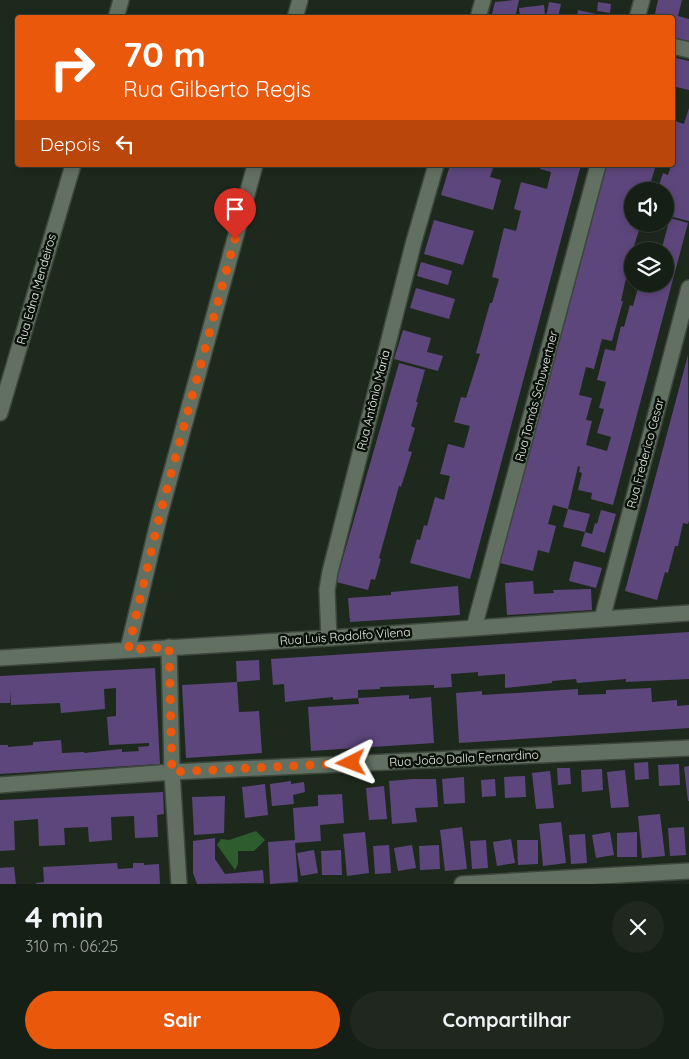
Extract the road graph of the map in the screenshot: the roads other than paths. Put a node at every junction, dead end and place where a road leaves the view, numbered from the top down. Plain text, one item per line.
1 (121, 0) edge
2 (300, 0) edge
3 (483, 0) edge
4 (642, 0) edge
5 (117, 15) edge
6 (296, 15) edge
7 (479, 15) edge
8 (639, 15) edge
9 (675, 47) edge
10 (689, 50) edge
11 (72, 167) edge
12 (254, 167) edge
13 (435, 167) edge
14 (597, 167) edge
15 (689, 288) edge
16 (0, 413) edge
17 (689, 613) edge
18 (602, 618) junction
19 (474, 628) junction
20 (329, 638) junction
21 (169, 647) junction
22 (128, 650) junction
23 (0, 658) edge
24 (689, 748) edge
25 (172, 772) junction
26 (0, 785) edge
27 (689, 871) edge
28 (179, 884) edge
29 (462, 884) edge

1 - 5 street
2 - 6 street
3 - 7 street
4 - 8 street
9 - 10 street
11 - 16 street, Rua Edna Mendeiros
12 - 22 street
13 - 20 street, Rua Antônio Maria
14 - 19 street, Rua Tomás Schuwertner
15 - 18 street, Rua Frederico Cesar
17 - 18 street, Rua Luis Rodolfo Vilena
18 - 19 street, Rua Luis Rodolfo Vilena
19 - 20 street, Rua Luis Rodolfo Vilena
20 - 21 street, Rua Luis Rodolfo Vilena
21 - 22 street, Rua Luis Rodolfo Vilena
21 - 25 street
22 - 23 street, Rua Luis Rodolfo Vilena
24 - 25 street, Rua João Dalla Fernardino
25 - 26 street, Rua João Dalla Fernardino
25 - 28 street
27 - 29 street

